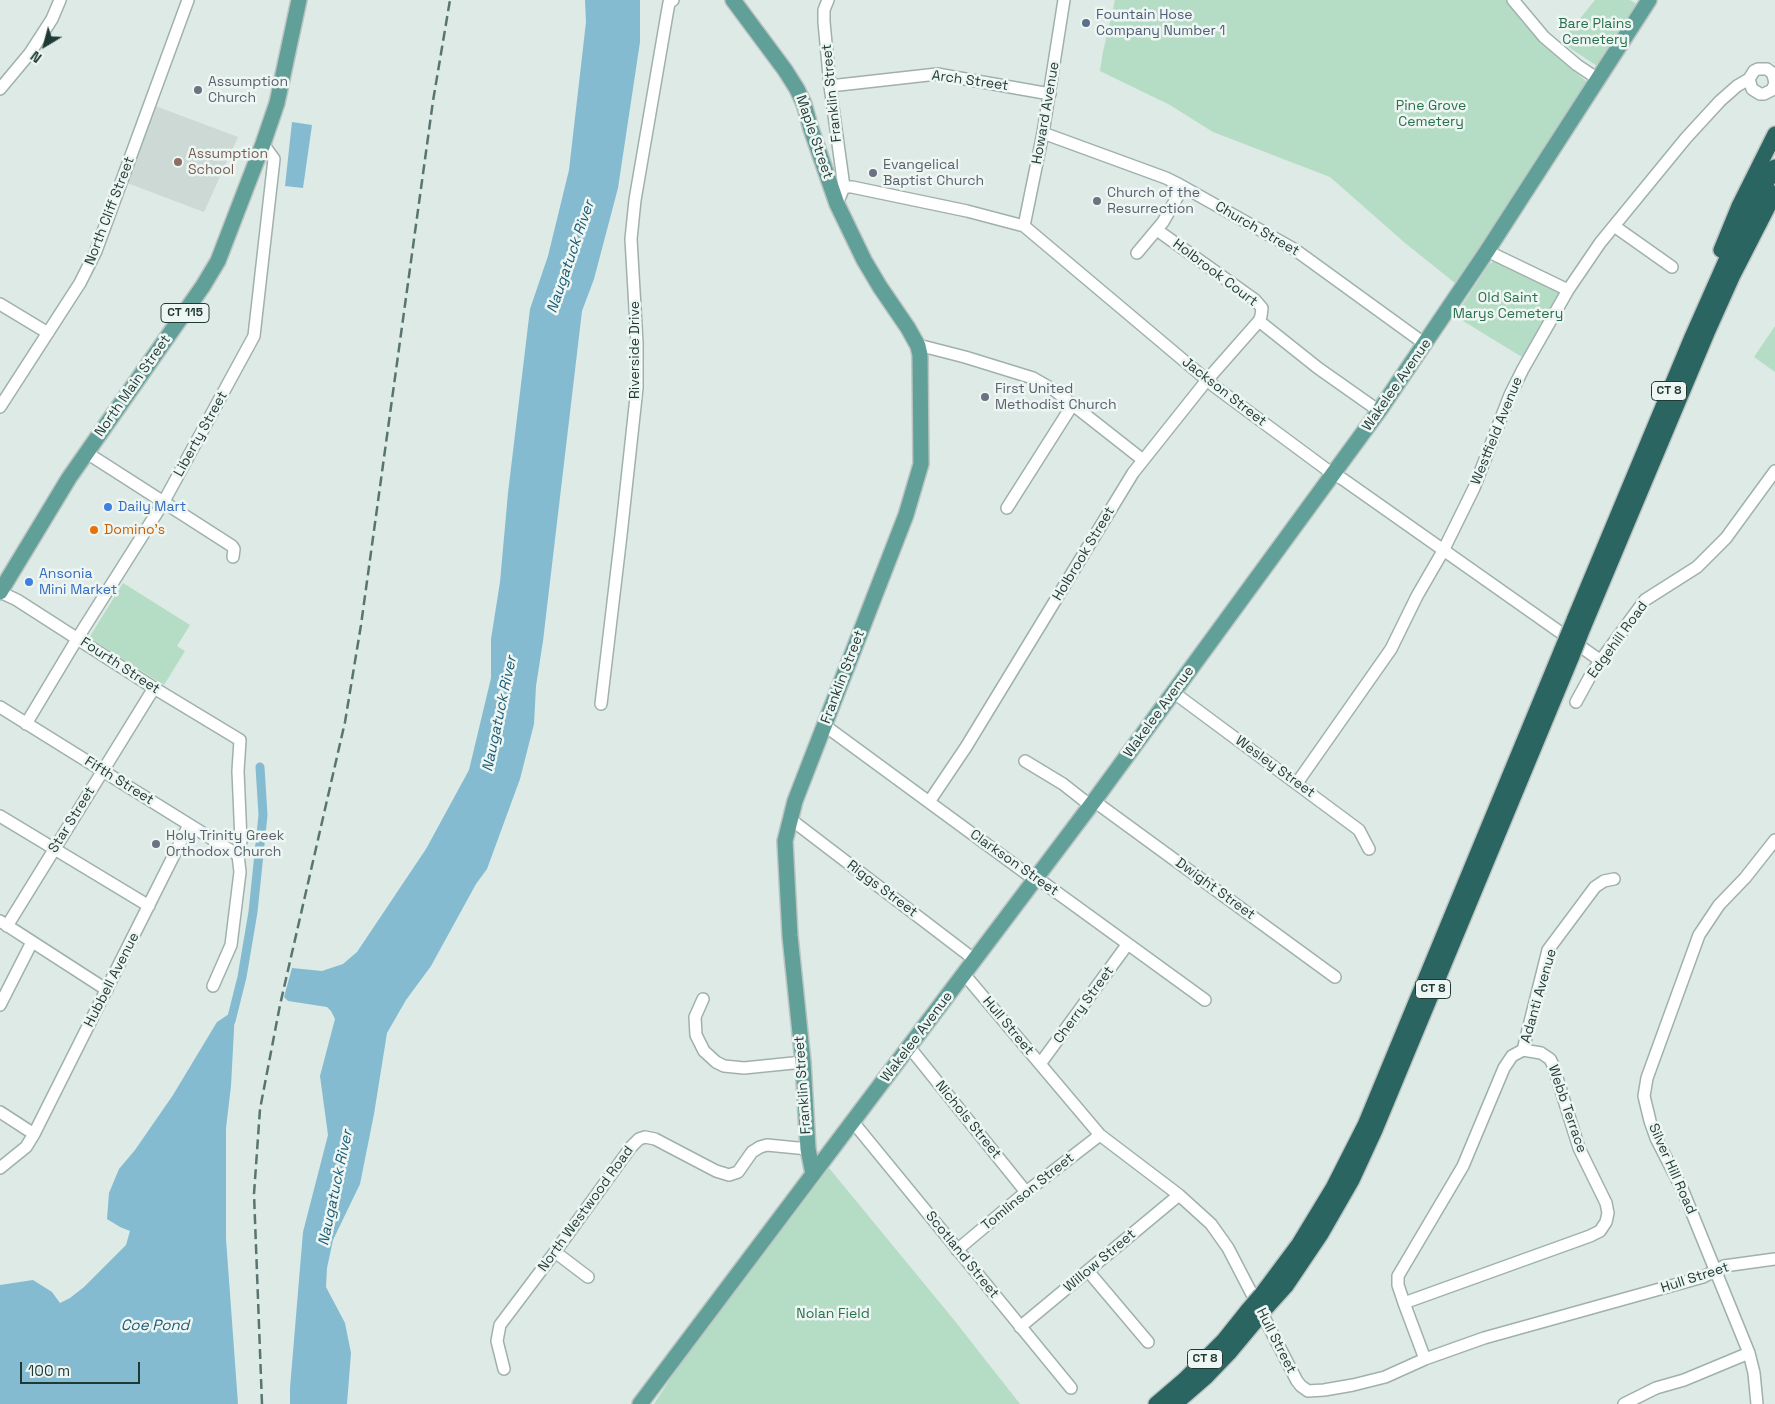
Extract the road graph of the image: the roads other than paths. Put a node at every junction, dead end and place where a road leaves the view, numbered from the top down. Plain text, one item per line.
1 (60, 0) edge
2 (188, 0) edge
3 (299, 0) edge
4 (674, 0) edge
5 (733, 0) edge
6 (828, 0) edge
7 (1064, 0) edge
8 (1513, 0) edge
9 (1649, 0) edge
10 (1598, 79) junction
11 (1748, 79) dead end
12 (830, 86) junction
13 (0, 89) edge
14 (1050, 94) junction
15 (1043, 133) junction
16 (1775, 134) edge
17 (263, 144) junction
18 (1775, 166) edge
19 (844, 187) junction
20 (1183, 187) junction
21 (1775, 193) edge
22 (837, 204) junction
23 (1024, 226) junction
24 (1614, 226) junction
25 (1157, 230) junction
26 (1486, 251) junction
27 (1136, 253) dead end
28 (1672, 267) dead end
29 (1568, 290) junction
30 (0, 304) edge
31 (1259, 320) junction
32 (48, 333) junction
33 (1692, 337) junction
34 (1425, 344) junction
35 (918, 346) junction
36 (1207, 380) junction
37 (1073, 404) junction
38 (0, 407) edge
39 (1379, 411) junction
40 (86, 453) junction
41 (1143, 460) junction
42 (1775, 472) edge
43 (1334, 474) junction
44 (163, 502) junction
45 (1007, 508) dead end
46 (1443, 551) junction
47 (234, 557) dead end
48 (0, 592) edge
49 (1579, 624) junction
50 (77, 639) junction
51 (1601, 661) junction
52 (154, 688) junction
53 (1173, 692) junction
54 (1576, 702) dead end
55 (601, 704) dead end
56 (0, 707) edge
57 (26, 724) junction
58 (824, 725) junction
59 (1025, 761) dead end
60 (103, 770) junction
61 (1298, 783) junction
62 (929, 802) junction
63 (1092, 803) junction
64 (0, 816) edge
65 (789, 818) junction
66 (189, 825) junction
67 (1775, 840) edge
68 (54, 848) junction
69 (1368, 849) dead end
70 (238, 855) junction
71 (1037, 878) junction
72 (1614, 879) dead end
73 (149, 906) junction
74 (3, 923) edge
75 (32, 942) junction
76 (1127, 945) junction
77 (975, 960) junction
78 (964, 974) junction
79 (1335, 977) dead end
80 (213, 986) dead end
81 (107, 990) junction
82 (703, 1000) dead end
83 (1205, 1000) dead end
84 (0, 1005) edge
85 (910, 1048) junction
86 (1523, 1050) junction
87 (803, 1062) junction
88 (1040, 1064) junction
89 (0, 1112) edge
90 (853, 1122) junction
91 (34, 1134) junction
92 (1100, 1135) junction
93 (808, 1149) junction
94 (0, 1168) edge
95 (813, 1174) junction
96 (1026, 1192) junction
97 (1179, 1195) junction
98 (957, 1250) junction
99 (556, 1252) junction
100 (1775, 1259) edge
101 (1715, 1270) junction
102 (1088, 1272) junction
103 (588, 1277) dead end
104 (1404, 1303) junction
105 (1252, 1316) junction
106 (1020, 1327) junction
107 (1148, 1342) dead end
108 (1748, 1354) junction
109 (1425, 1358) junction
110 (504, 1369) dead end
111 (1071, 1388) dead end
112 (640, 1404) edge
113 (1156, 1404) edge
114 (1175, 1404) edge
115 (1624, 1404) edge
116 (1757, 1404) edge

1 - 13 street
2 - 32 street, North Cliff Street
3 - 17 main road, North Main Street / CT 115
4 - 55 street, Riverside Drive
5 - 22 main road, Maple Street
6 - 12 street, Franklin Street
7 - 14 street, Howard Avenue
8 - 10 street
9 - 10 main road, Wakelee Avenue
10 - 26 main road, Wakelee Avenue
11 - 24 street, Westfield Avenue
12 - 14 street, Arch Street
12 - 19 street, Franklin Street
14 - 15 street, Howard Avenue
15 - 20 street, Church Street
15 - 23 street, Howard Avenue
16 - 33 highway
17 - 40 main road, North Main Street / CT 115
17 - 44 street, Liberty Street
18 - 33 highway, CT 8
19 - 22 street
19 - 23 street, Jackson Street
20 - 25 street
20 - 34 street, Church Street
21 - 49 highway, CT 8
22 - 35 main road, Franklin Street
23 - 36 street, Jackson Street
24 - 28 street
24 - 29 street, Westfield Avenue
25 - 27 street
25 - 31 street, Holbrook Court
26 - 29 street
26 - 34 main road, Wakelee Avenue
29 - 46 street, Westfield Avenue
30 - 32 street
31 - 36 street, Holbrook Street
31 - 39 street
32 - 38 street, North Cliff Street
33 - 49 highway, CT 8
34 - 39 main road, Wakelee Avenue
35 - 37 street
35 - 58 main road, Franklin Street
36 - 41 street, Holbrook Street
36 - 43 street, Jackson Street
37 - 41 street
37 - 45 street
39 - 43 main road, Wakelee Avenue
40 - 44 street
40 - 48 main road, North Main Street / CT 115
41 - 62 street, Holbrook Street
42 - 51 street, Edgehill Road
43 - 46 street, Jackson Street
43 - 53 main road, Wakelee Avenue
44 - 47 street
44 - 50 street, Liberty Street
46 - 51 street, Jackson Street
46 - 61 street, Westfield Avenue
48 - 50 street, Fourth Street
49 - 105 highway, CT 8, bridge
50 - 52 street, Fourth Street
50 - 57 street, Liberty Street
51 - 54 street, Edgehill Road
52 - 60 street, Star Street
52 - 70 street, Fourth Street
53 - 61 street, Wesley Street
53 - 63 main road, Wakelee Avenue
56 - 57 street, Fifth Street
57 - 60 street, Fifth Street
58 - 62 street, Clarkson Street
58 - 65 main road, Franklin Street
59 - 63 street, Dwight Street
60 - 66 street, Fifth Street
60 - 68 street, Star Street
61 - 69 street, Wesley Street
62 - 71 street, Clarkson Street
63 - 71 main road, Wakelee Avenue
63 - 79 street, Dwight Street
64 - 68 street
65 - 77 street, Riggs Street
65 - 87 main road, Franklin Street
66 - 70 street, Fifth Street
66 - 73 street, Hubbell Avenue
67 - 101 street, Silver Hill Road
68 - 73 street
68 - 74 street, Star Street
70 - 80 street
71 - 76 street, Clarkson Street
71 - 77 main road, Wakelee Avenue
72 - 86 street, Adanti Avenue
73 - 81 street, Hubbell Avenue
74 - 75 street
75 - 81 street
75 - 84 street
76 - 83 street, Clarkson Street
76 - 88 street, Cherry Street
77 - 78 main road, Wakelee Avenue
78 - 85 main road, Wakelee Avenue
78 - 88 street, Hull Street
81 - 91 street, Hubbell Avenue
82 - 87 street
85 - 90 main road, Wakelee Avenue
85 - 96 street, Nichols Street
86 - 104 street
86 - 104 street, Webb Terrace
87 - 93 main road, Franklin Street
88 - 92 street, Hull Street
89 - 91 street
90 - 95 main road, Wakelee Avenue
90 - 98 street, Scotland Street
91 - 94 street, Hubbell Avenue
92 - 96 street, Tomlinson Street
92 - 97 street, Hull Street
93 - 95 main road, Franklin Street
93 - 99 street, North Westwood Road
95 - 112 main road, Wakelee Avenue
96 - 98 street, Tomlinson Street
97 - 102 street, Willow Street
97 - 109 street, Hull Street
98 - 106 street, Scotland Street
99 - 103 street
99 - 110 street, North Westwood Road
100 - 101 street, Hull Street
101 - 108 street, Silver Hill Road
101 - 109 street, Hull Street
102 - 106 street, Willow Street
102 - 107 street
104 - 109 street
105 - 113 highway, CT 8
105 - 114 highway, CT 8
106 - 111 street, Scotland Street
108 - 115 street
108 - 116 street, Silver Hill Road

